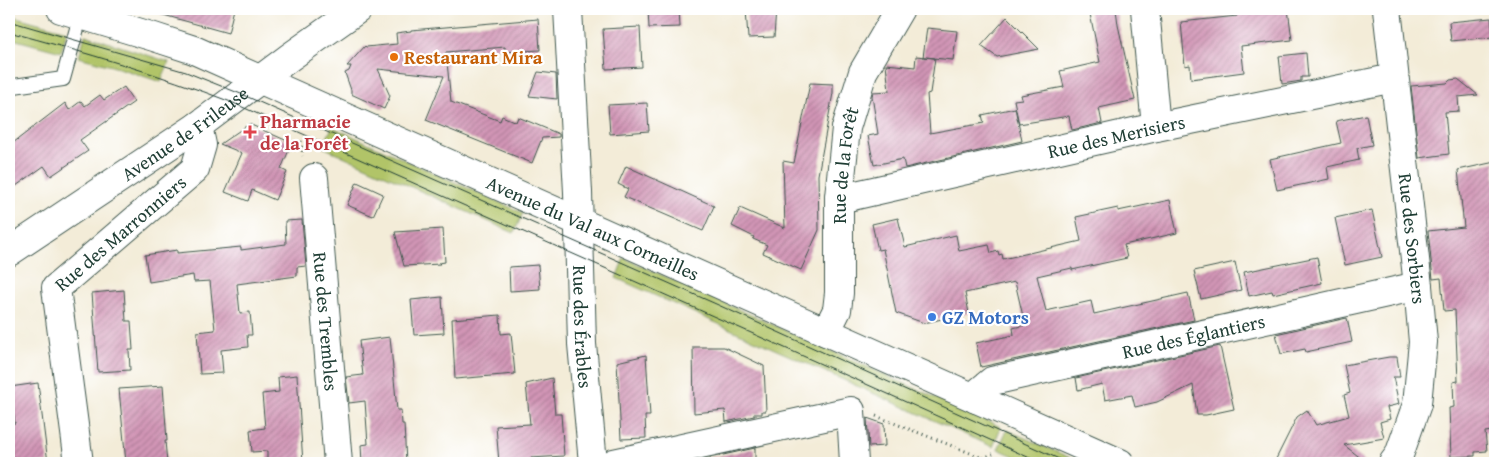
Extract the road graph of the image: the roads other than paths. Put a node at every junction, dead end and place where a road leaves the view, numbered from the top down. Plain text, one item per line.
1 (358, 9) edge
2 (568, 9) edge
3 (900, 9) edge
4 (1144, 9) edge
5 (1387, 9) edge
6 (71, 12) edge
7 (1394, 78) junction
8 (260, 80) junction
9 (14, 86) dead end
10 (198, 126) junction
11 (1156, 127) junction
12 (314, 178) dead end
13 (839, 197) junction
14 (578, 222) junction
15 (9, 252) edge
16 (1418, 286) junction
17 (826, 332) junction
18 (976, 399) junction
19 (79, 463) edge
20 (338, 463) edge
21 (593, 463) edge
22 (614, 463) edge
23 (854, 463) edge
24 (1120, 463) edge
25 (1393, 463) edge

1 - 8 street, Avenue de Frileuse
2 - 14 street, Rue des Érables
3 - 13 street, Rue de la Forêt
4 - 11 street
5 - 7 street, Rue des Sorbiers
6 - 8 street, Avenue du Val aux Corneilles
6 - 9 lane
7 - 11 street, Rue des Merisiers
7 - 16 street, Rue des Sorbiers
8 - 10 street, Avenue de Frileuse
8 - 14 street, Avenue du Val aux Corneilles
10 - 15 street, Avenue de Frileuse
10 - 19 street, Rue des Marronniers
11 - 13 street, Rue des Merisiers
12 - 20 street, Rue des Trembles
13 - 17 street, Rue de la Forêt
14 - 17 street, Avenue du Val aux Corneilles
14 - 21 street, Rue des Érables
16 - 18 street, Rue des Églantiers
16 - 25 street, Rue des Sorbiers
17 - 18 street, Avenue du Val aux Corneilles
18 - 24 street, Avenue du Val aux Corneilles
22 - 23 street

